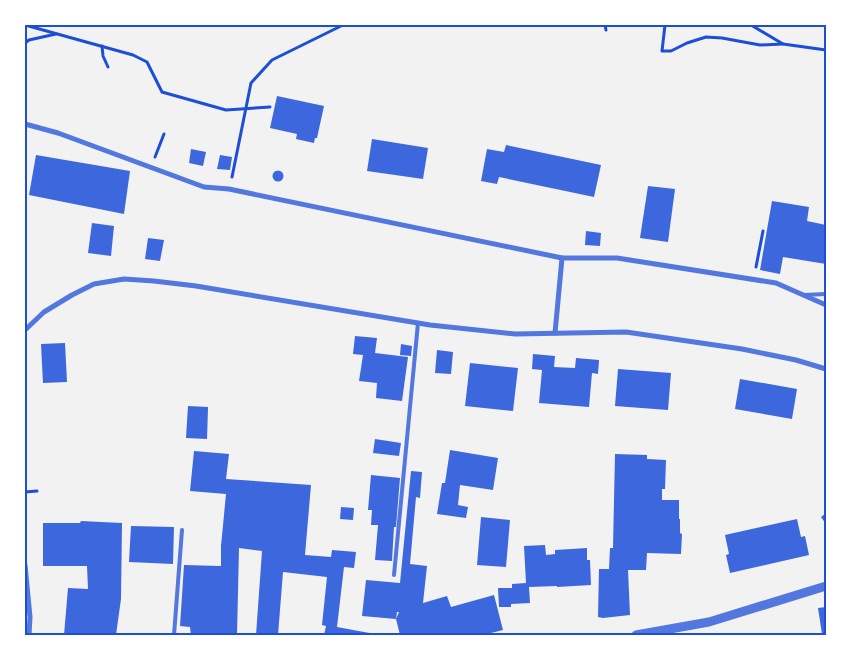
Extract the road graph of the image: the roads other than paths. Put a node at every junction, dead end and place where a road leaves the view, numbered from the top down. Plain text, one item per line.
1 (25, 124) edge
2 (562, 258) junction
3 (826, 294) edge
4 (802, 295) junction
5 (826, 305) edge
6 (418, 324) junction
7 (25, 330) edge
8 (555, 333) junction
9 (826, 369) edge
10 (182, 530) dead end
11 (25, 565) edge
12 (394, 575) dead end
13 (826, 586) edge
14 (672, 632) edge
15 (30, 635) edge
16 (174, 635) edge
17 (636, 635) edge

1 - 2 street
2 - 4 street
2 - 8 street
3 - 4 lane
4 - 5 street
6 - 7 street
6 - 8 street
6 - 12 lane
8 - 9 street
10 - 16 lane
11 - 15 street
13 - 14 street
14 - 17 street

